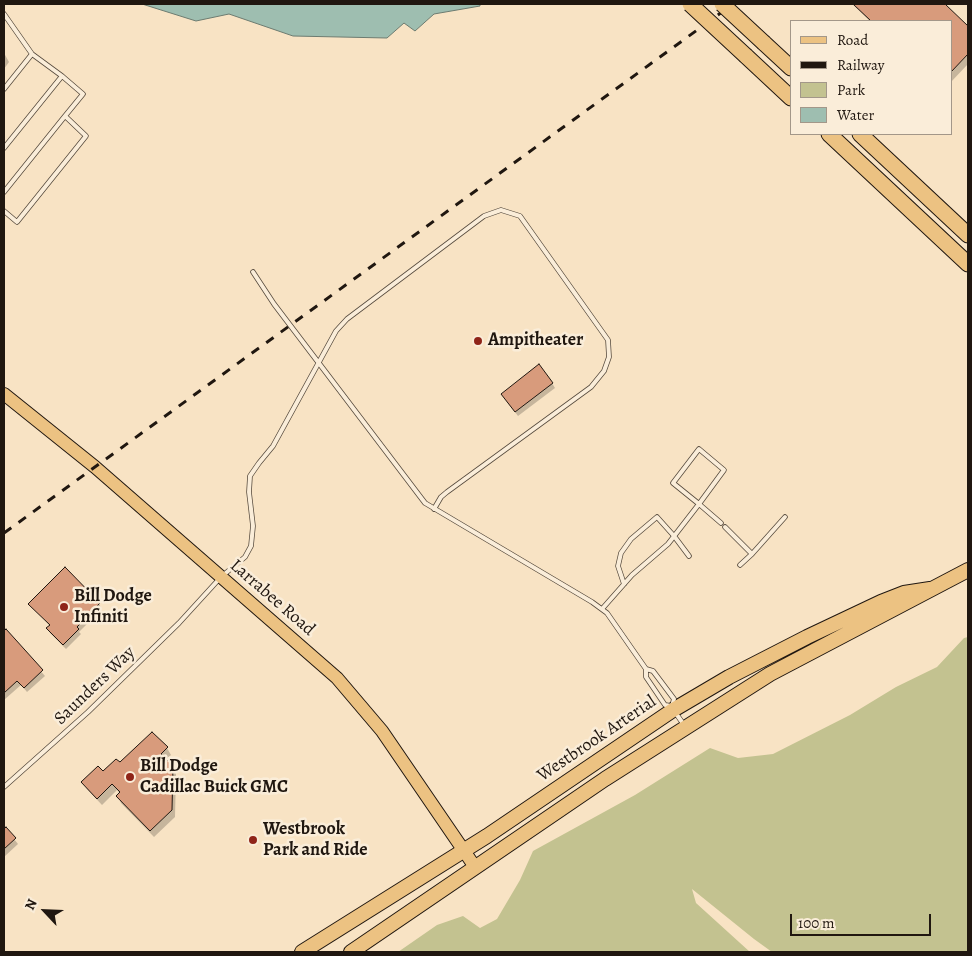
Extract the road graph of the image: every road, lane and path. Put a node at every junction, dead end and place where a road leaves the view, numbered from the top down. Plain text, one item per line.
1 (690, 4) edge
2 (722, 4) edge
3 (4, 14) edge
4 (32, 54) junction
5 (790, 67) edge
6 (62, 76) junction
7 (4, 89) edge
8 (790, 97) edge
9 (65, 116) junction
10 (830, 135) edge
11 (861, 135) edge
12 (4, 148) edge
13 (4, 192) edge
14 (4, 211) edge
15 (968, 236) edge
16 (968, 264) edge
17 (253, 272) dead end
18 (318, 363) junction
19 (4, 394) edge
20 (699, 504) junction
21 (434, 509) junction
22 (785, 517) dead end
23 (721, 523) dead end
24 (725, 527) dead end
25 (674, 536) junction
26 (752, 554) junction
27 (689, 556) dead end
28 (740, 565) dead end
29 (968, 570) edge
30 (221, 577) junction
31 (624, 584) junction
32 (930, 589) junction
33 (602, 609) junction
34 (646, 669) junction
35 (672, 708) junction
36 (686, 728) junction
37 (4, 787) edge
38 (464, 851) junction
39 (475, 867) junction
40 (302, 952) edge
41 (351, 952) edge

1 - 8 highway, bridge
2 - 5 highway, bridge
3 - 4 lane
4 - 6 lane
4 - 7 lane
6 - 9 lane
6 - 12 lane
9 - 13 lane
9 - 14 lane
10 - 16 highway
11 - 15 highway
17 - 18 lane
18 - 21 lane
18 - 21 lane, Saunders Way
18 - 30 lane, Saunders Way
19 - 30 main road, Larrabee Road
20 - 20 lane
20 - 23 lane
20 - 25 lane
21 - 33 lane
22 - 26 lane
24 - 26 lane
25 - 27 lane
25 - 31 lane
25 - 31 lane
26 - 28 lane
29 - 32 highway, Westbrook Arterial
30 - 37 lane, Saunders Way
30 - 38 main road, Larrabee Road
31 - 33 lane
32 - 35 highway, Westbrook Arterial
32 - 36 highway, Westbrook Arterial
33 - 34 lane
34 - 35 lane
34 - 35 lane
35 - 36 lane
35 - 38 highway, Westbrook Arterial
36 - 39 highway, Westbrook Arterial
38 - 39 main road, Larrabee Road
38 - 40 highway, Westbrook Arterial
39 - 41 highway, Westbrook Arterial

